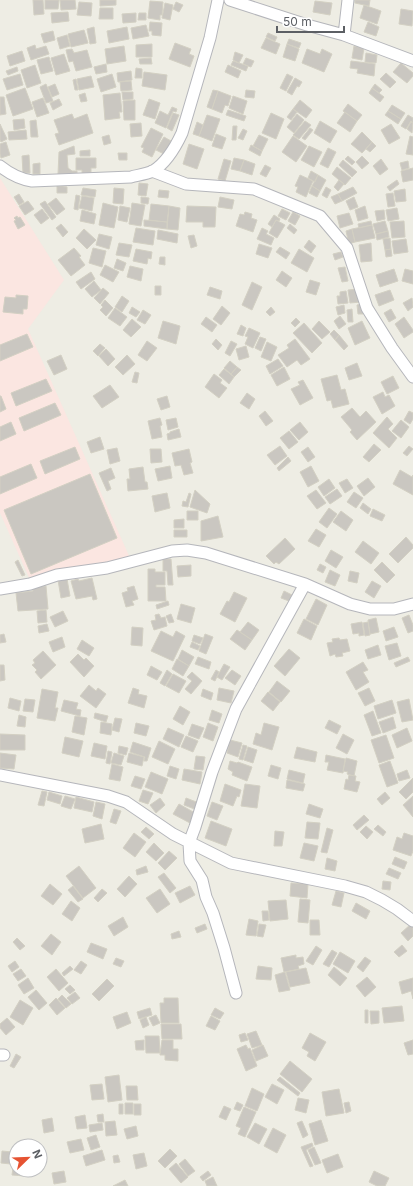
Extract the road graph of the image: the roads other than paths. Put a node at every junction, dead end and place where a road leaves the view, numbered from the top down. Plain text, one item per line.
1 (218, 0) edge
2 (230, 0) edge
3 (348, 0) edge
4 (344, 35) junction
5 (413, 61) edge
6 (0, 166) edge
7 (152, 171) junction
8 (413, 377) edge
9 (305, 584) junction
10 (0, 589) edge
11 (413, 604) edge
12 (0, 775) edge
13 (189, 843) junction
14 (413, 921) edge
15 (236, 992) dead end

1 - 7 street
2 - 4 street
3 - 4 street
4 - 5 street
6 - 7 street
7 - 8 street
9 - 10 street
9 - 11 street
9 - 13 street
12 - 13 street
13 - 14 street
13 - 15 street

